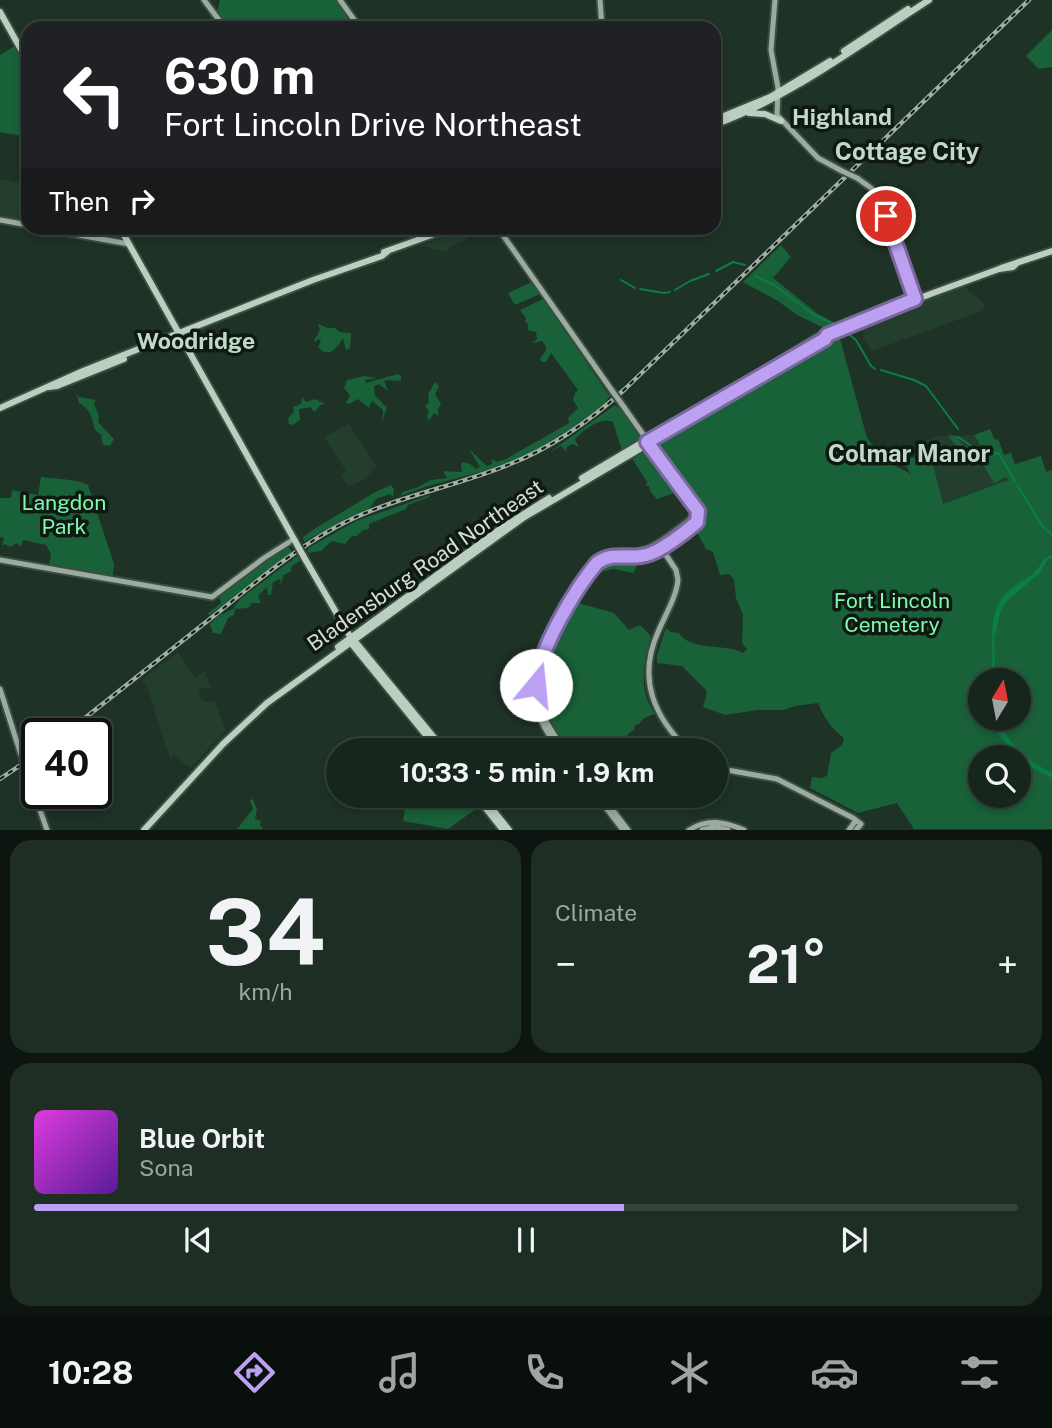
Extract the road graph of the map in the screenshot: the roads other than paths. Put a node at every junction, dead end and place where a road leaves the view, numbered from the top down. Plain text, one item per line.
1 (204, 0) edge
2 (340, 0) edge
3 (600, 0) edge
4 (775, 0) edge
5 (922, 0) edge
6 (929, 0) edge
7 (0, 12) edge
8 (220, 21) edge
9 (354, 21) edge
10 (602, 21) edge
11 (21, 50) edge
12 (778, 95) junction
13 (747, 113) junction
14 (721, 117) edge
15 (780, 119) junction
16 (721, 122) edge
17 (0, 220) edge
18 (21, 224) edge
19 (79, 235) edge
20 (124, 235) edge
21 (432, 235) edge
22 (503, 235) edge
23 (129, 244) junction
24 (1052, 251) edge
25 (915, 299) junction
26 (180, 335) junction
27 (12, 401) junction
28 (0, 403) edge
29 (0, 408) edge
30 (647, 442) junction
31 (294, 540) junction
32 (659, 545) junction
33 (0, 560) edge
34 (352, 640) junction
35 (366, 657) junction
36 (0, 689) edge
37 (534, 690) junction
38 (234, 733) junction
39 (429, 738) edge
40 (434, 738) edge
41 (552, 738) edge
42 (557, 738) edge
43 (675, 738) edge
44 (232, 746) dead end
45 (728, 770) edge
46 (167, 801) junction
47 (486, 808) edge
48 (492, 808) edge
49 (608, 808) edge
50 (611, 808) edge
51 (858, 825) edge
52 (626, 829) edge
53 (47, 830) edge
54 (142, 830) edge
55 (503, 830) edge
56 (509, 830) edge
57 (689, 830) edge
58 (702, 830) edge
59 (728, 830) edge
60 (744, 830) edge
61 (849, 830) edge

1 - 8 street
2 - 9 street
3 - 10 street
4 - 12 street
5 - 12 main road
6 - 12 main road
7 - 11 main road
12 - 13 main road
12 - 14 main road
12 - 15 street
13 - 15 main road
13 - 16 main road
15 - 25 street, bridge
17 - 18 street
19 - 23 street
20 - 23 main road
21 - 26 main road
22 - 30 street, bridge
23 - 26 main road
24 - 25 main road, Bladensburg Road Northeast
25 - 30 main road, Bladensburg Road Northeast
26 - 27 main road
26 - 31 main road
27 - 28 main road
27 - 29 main road
30 - 32 street
30 - 34 main road, Bladensburg Road Northeast
31 - 33 street
31 - 34 main road, bridge
32 - 37 street
32 - 43 street
34 - 35 main road
34 - 38 main road, Bladensburg Road Northeast
34 - 46 main road, Bladensburg Road Northeast
35 - 39 main road
35 - 40 main road
36 - 53 street, bridge
37 - 41 street
37 - 42 street
38 - 44 main road
38 - 46 main road, Bladensburg Road Northeast
45 - 51 street
46 - 54 main road, Bladensburg Road Northeast
47 - 55 main road
48 - 56 main road
49 - 52 street
50 - 52 street
51 - 61 street
57 - 60 street
58 - 59 street

